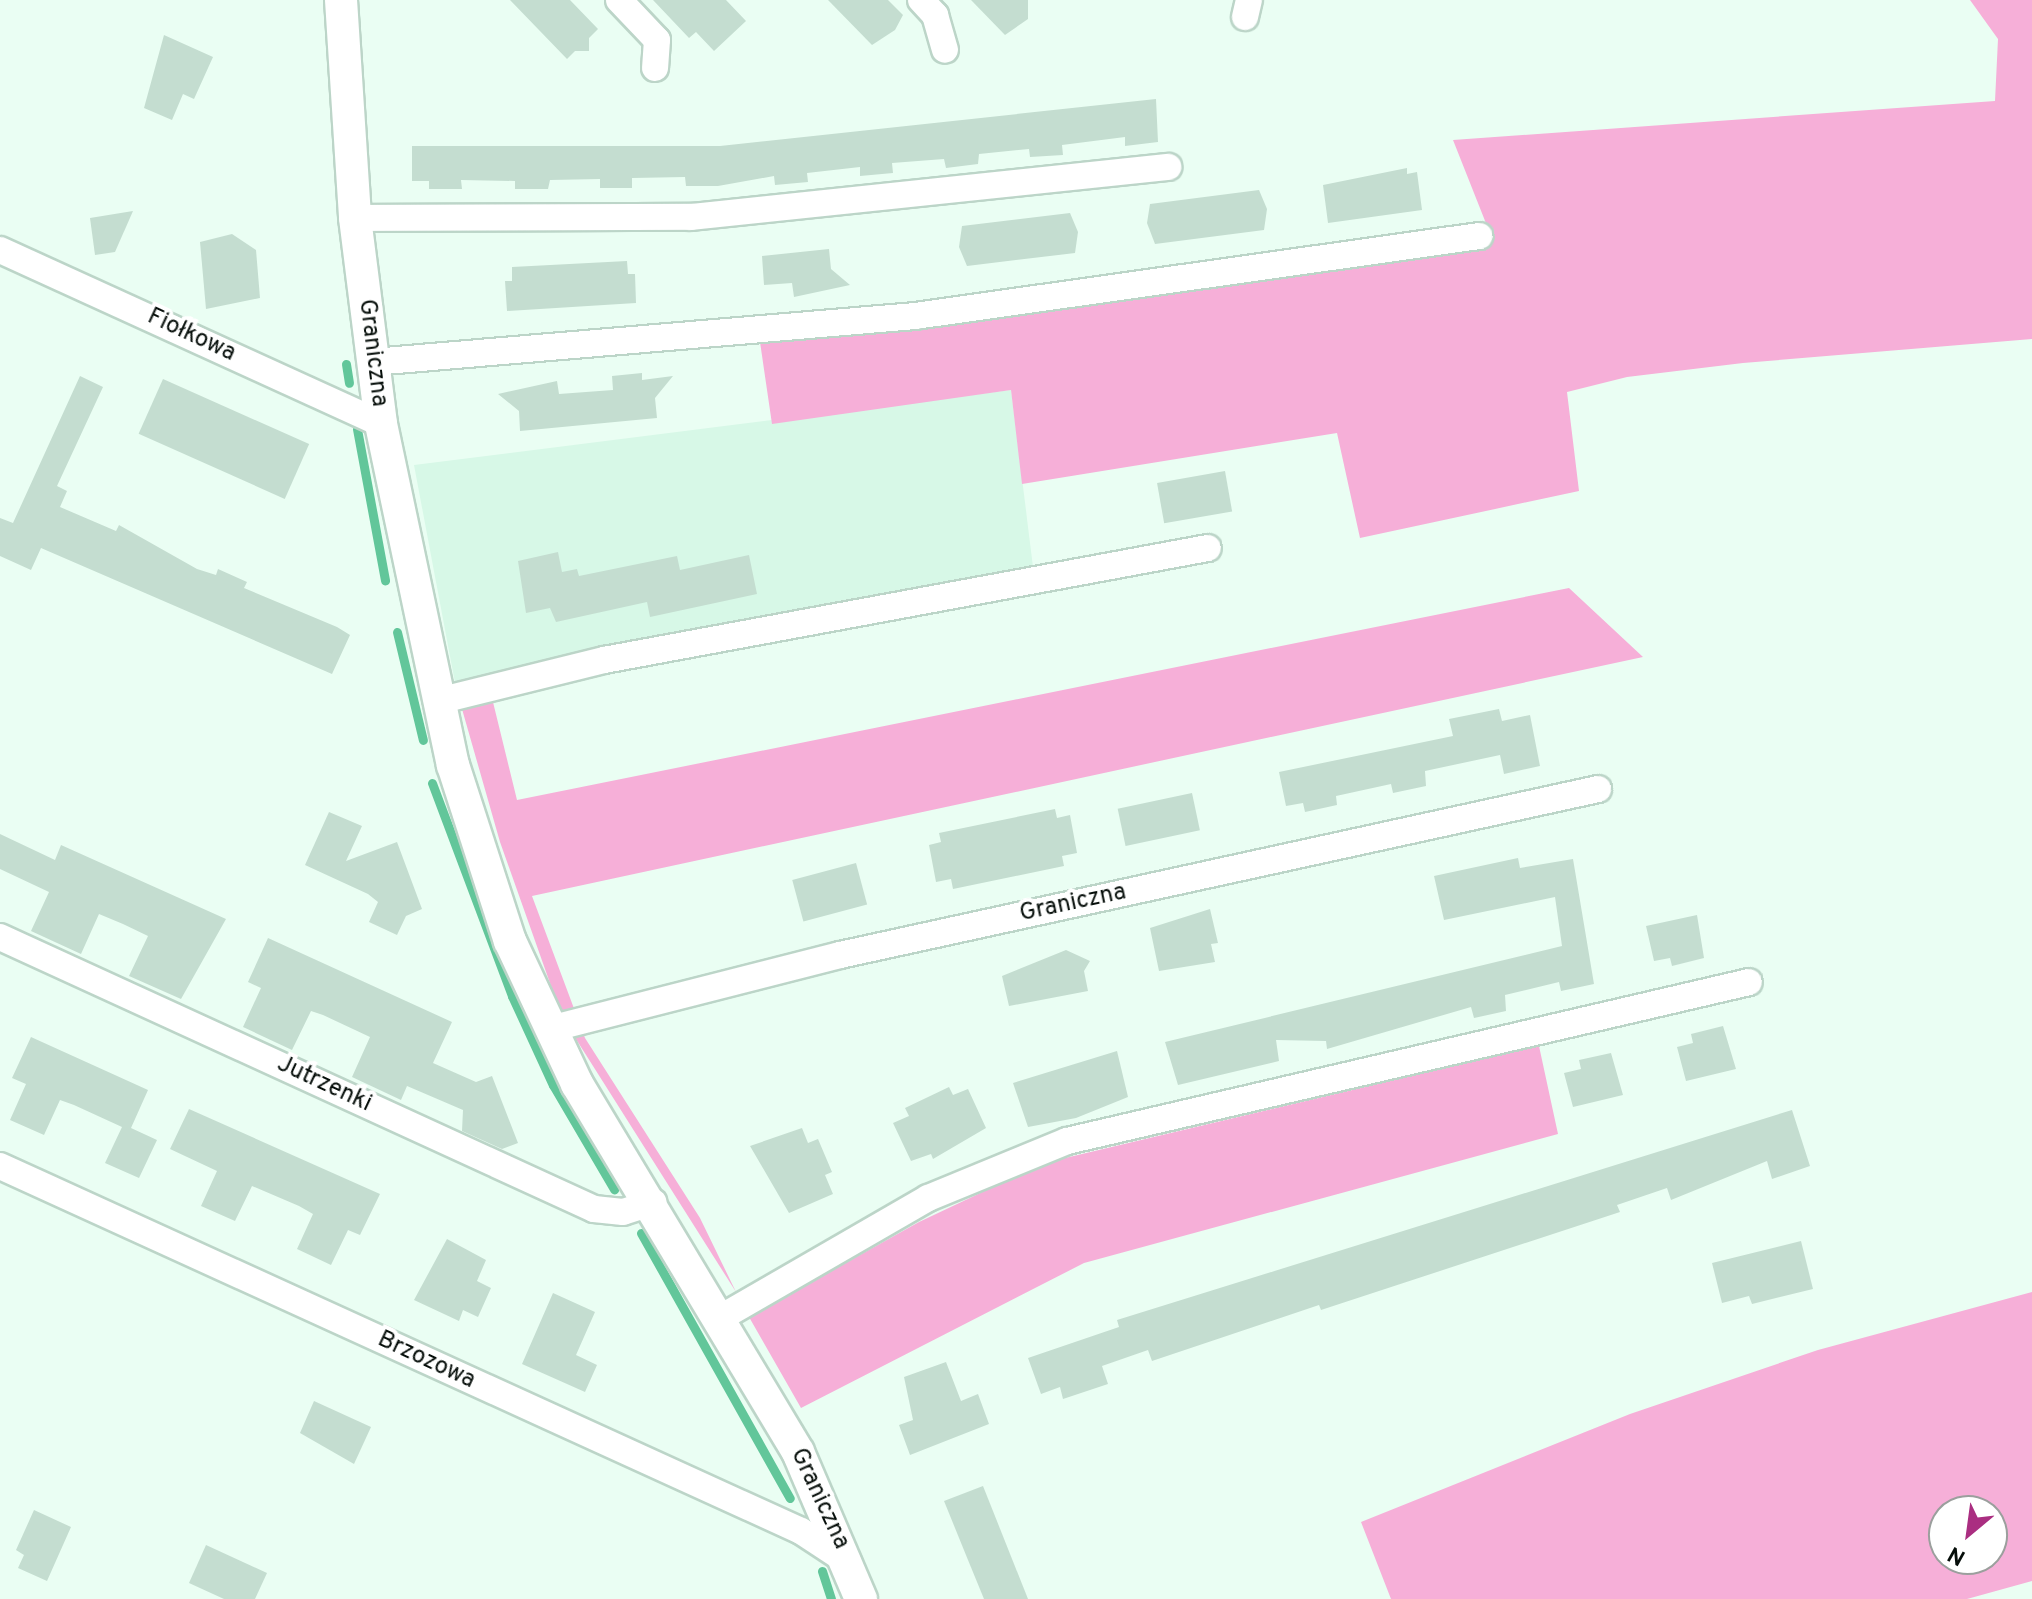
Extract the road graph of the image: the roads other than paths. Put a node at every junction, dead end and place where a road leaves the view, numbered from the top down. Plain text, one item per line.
1 (341, 0) edge
2 (619, 0) edge
3 (921, 0) edge
4 (945, 50) dead end
5 (655, 68) dead end
6 (1168, 167) dead end
7 (355, 218) junction
8 (1479, 236) dead end
9 (0, 250) edge
10 (373, 362) junction
11 (381, 424) junction
12 (1208, 548) dead end
13 (438, 701) junction
14 (1598, 789) dead end
15 (0, 937) edge
16 (1749, 982) dead end
17 (550, 1029) junction
18 (0, 1166) edge
19 (653, 1202) junction
20 (722, 1317) junction
21 (848, 1562) junction
22 (861, 1599) edge

1 - 7 street, Graniczna
2 - 5 street
3 - 4 street
6 - 7 street
7 - 10 street, Graniczna
8 - 10 street
9 - 11 street, Fiołkowa
10 - 11 street, Graniczna
11 - 13 street, Graniczna
12 - 13 street
13 - 17 street, Graniczna
14 - 17 street, Graniczna
15 - 19 street, Jutrzenki
16 - 20 street
17 - 19 street, Graniczna
18 - 21 street, Brzozowa
19 - 20 street, Graniczna
20 - 21 street, Graniczna
21 - 22 street, Graniczna

